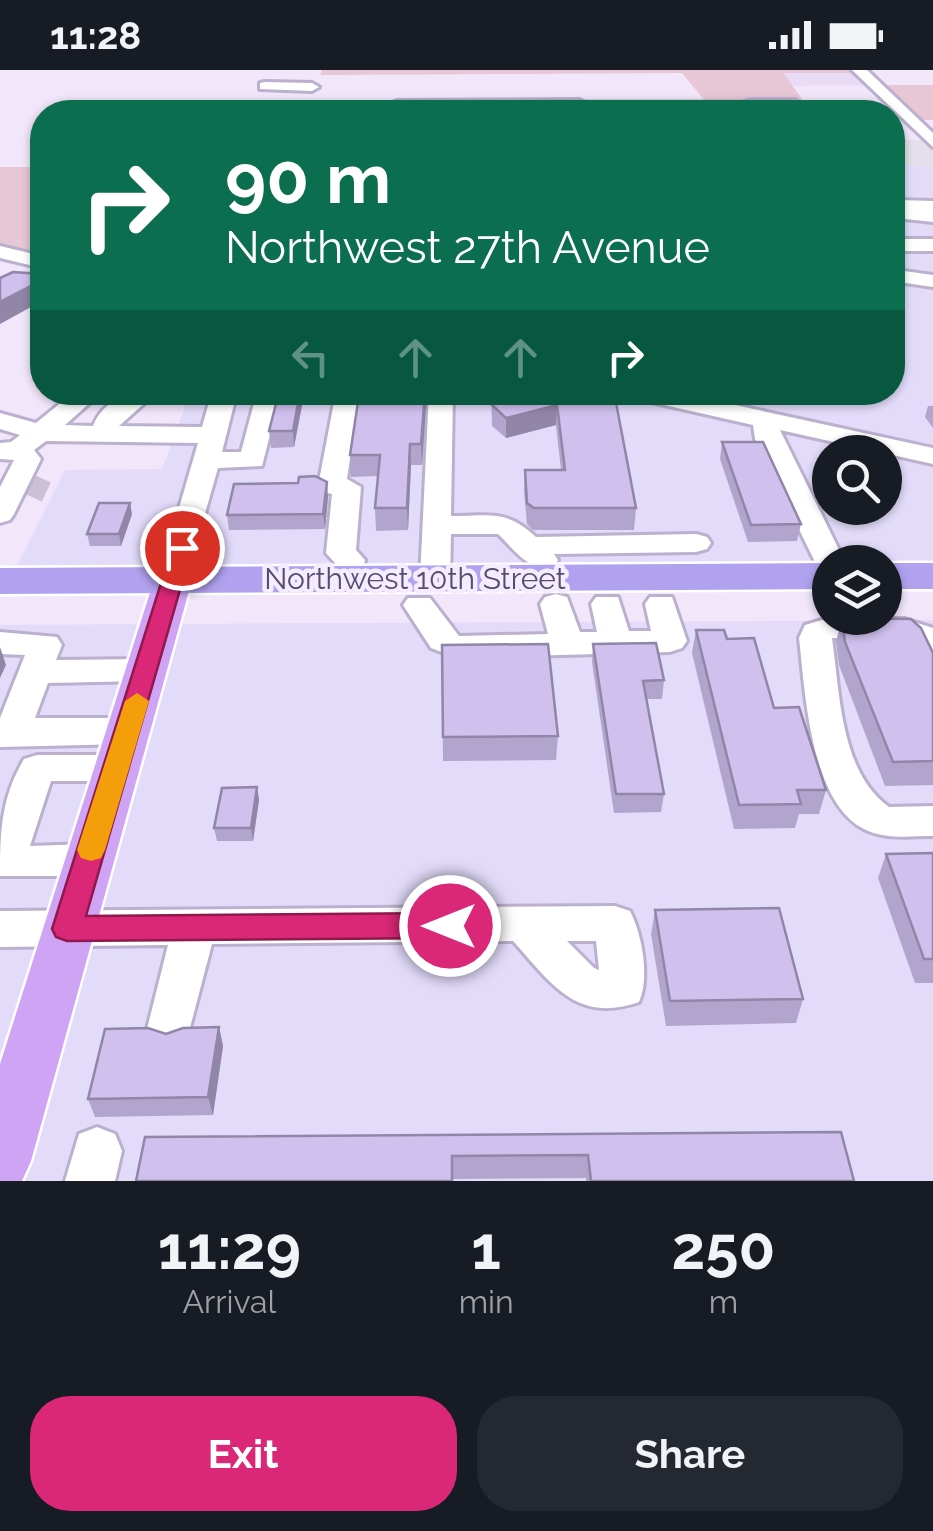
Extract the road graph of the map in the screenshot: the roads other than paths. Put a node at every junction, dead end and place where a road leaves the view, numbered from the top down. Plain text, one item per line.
1 (317, 70) edge
2 (859, 70) edge
3 (265, 86) dead end
4 (889, 100) edge
5 (905, 115) edge
6 (933, 143) edge
7 (906, 144) dead end
8 (905, 206) edge
9 (933, 207) edge
10 (905, 210) edge
11 (933, 216) edge
12 (905, 245) edge
13 (933, 245) edge
14 (10, 255) edge
15 (0, 268) edge
16 (905, 277) edge
17 (933, 282) edge
18 (80, 405) edge
19 (127, 405) edge
20 (221, 405) edge
21 (267, 405) edge
22 (346, 405) edge
23 (440, 405) edge
24 (707, 405) edge
25 (765, 420) junction
26 (0, 421) edge
27 (104, 432) junction
28 (933, 456) edge
29 (206, 460) junction
30 (17, 485) edge
31 (268, 485) edge
32 (436, 525) junction
33 (696, 543) dead end
34 (821, 545) edge
35 (902, 576) edge
36 (933, 576) edge
37 (812, 577) edge
38 (348, 579) junction
39 (0, 581) edge
40 (427, 592) junction
41 (551, 593) junction
42 (170, 594) junction
43 (902, 602) edge
44 (933, 602) edge
45 (812, 603) edge
46 (0, 607) edge
47 (0, 644) edge
48 (933, 646) edge
49 (146, 670) junction
50 (36, 672) junction
51 (6, 732) edge
52 (122, 749) junction
53 (933, 821) edge
54 (88, 860) junction
55 (2, 862) edge
56 (524, 925) dead end
57 (194, 928) junction
58 (67, 929) junction
59 (0, 930) edge
60 (170, 1029) edge
61 (8, 1108) edge
62 (0, 1161) edge

1 - 3 street
2 - 4 street
5 - 6 street
6 - 7 street
8 - 9 street
10 - 11 street
12 - 13 street
14 - 15 street
16 - 17 street
18 - 30 street
19 - 27 street
20 - 29 street
21 - 29 street
22 - 38 street
23 - 32 street
24 - 25 street
25 - 28 street
25 - 34 street
26 - 30 street
27 - 29 street
27 - 30 street
29 - 31 street
29 - 42 street
32 - 40 street
32 - 41 street
33 - 41 street
35 - 36 highway
37 - 41 highway, Northwest 10th Street
38 - 40 highway, Northwest 10th Street
38 - 42 highway, Northwest 10th Street
39 - 42 highway, Northwest 10th Street
40 - 41 highway, Northwest 10th Street
40 - 42 highway, Northwest 10th Street
41 - 45 highway, Northwest 10th Street
42 - 46 highway, Northwest 10th Street
42 - 49 main road
43 - 44 highway
47 - 50 street
48 - 53 street
49 - 50 street
49 - 52 main road
50 - 51 street
51 - 52 street
52 - 54 main road
52 - 55 street
54 - 55 street
54 - 58 main road
56 - 57 street
57 - 58 street
57 - 60 street
58 - 59 street
58 - 61 main road
61 - 62 main road

